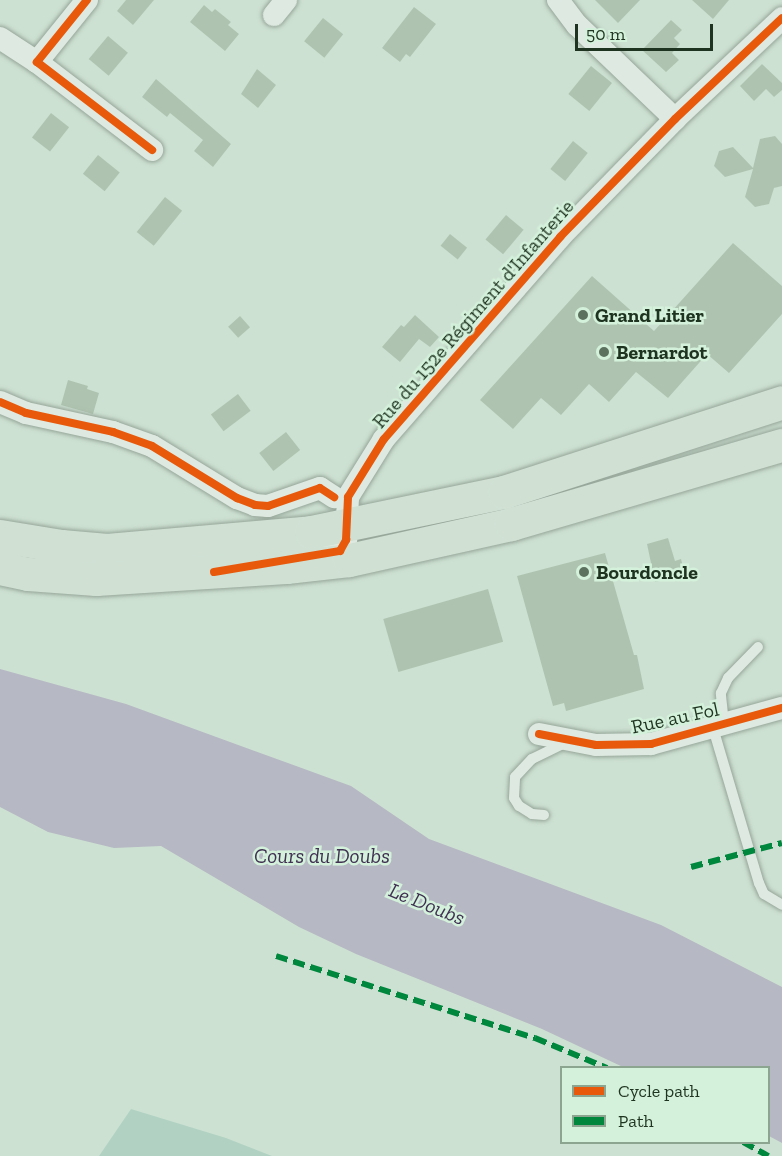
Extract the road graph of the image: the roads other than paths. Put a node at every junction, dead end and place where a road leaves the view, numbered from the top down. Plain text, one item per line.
1 (87, 0) edge
2 (558, 0) edge
3 (782, 18) edge
4 (0, 38) edge
5 (37, 62) junction
6 (675, 120) junction
7 (152, 150) dead end
8 (0, 402) edge
9 (782, 402) edge
10 (384, 439) junction
11 (782, 445) edge
12 (341, 511) junction
13 (0, 536) edge
14 (0, 568) edge
15 (214, 572) junction
16 (758, 647) dead end
17 (782, 708) edge
18 (719, 726) junction
19 (538, 734) dead end
20 (570, 740) junction
21 (544, 815) dead end
22 (782, 905) edge

1 - 5 street
2 - 6 street
3 - 6 street, Rue du 152e Régiment d'Infanterie
4 - 5 street
5 - 7 street
6 - 10 street, Rue du 152e Régiment d'Infanterie
8 - 12 street
9 - 12 main road
10 - 12 street, Rue du 152e Régiment d'Infanterie
10 - 12 street, Rue du 152e Régiment d'Infanterie
11 - 15 main road
12 - 13 main road
12 - 15 street
14 - 15 main road
16 - 18 lane
17 - 18 street, Rue au Fol
18 - 20 street, Rue au Fol
18 - 22 lane
19 - 20 street, Rue au Fol
20 - 21 lane

